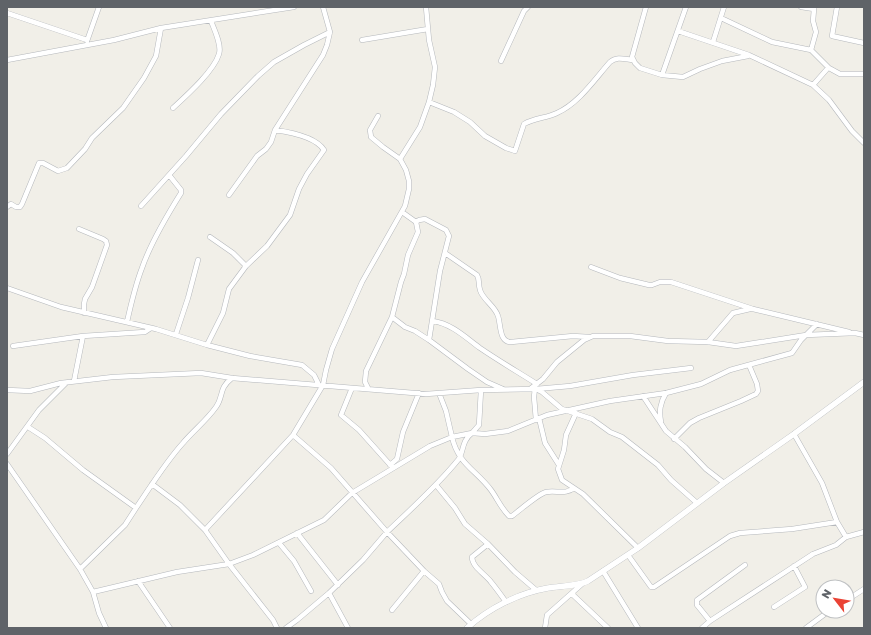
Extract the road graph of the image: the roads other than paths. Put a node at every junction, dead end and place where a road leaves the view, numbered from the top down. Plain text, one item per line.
1 (99, 7) edge
2 (294, 7) edge
3 (323, 7) edge
4 (426, 7) edge
5 (528, 7) edge
6 (646, 7) edge
7 (686, 7) edge
8 (724, 7) edge
9 (801, 7) edge
10 (837, 7) edge
11 (814, 8) edge
12 (7, 13) edge
13 (721, 18) junction
14 (210, 21) junction
15 (161, 28) junction
16 (428, 28) junction
17 (678, 31) junction
18 (330, 32) junction
19 (362, 40) dead end
20 (86, 42) junction
21 (713, 42) junction
22 (864, 43) edge
23 (811, 50) junction
24 (749, 55) junction
25 (7, 60) edge
26 (633, 60) junction
27 (501, 62) dead end
28 (828, 68) junction
29 (662, 74) junction
30 (864, 74) edge
31 (814, 85) junction
32 (429, 102) junction
33 (173, 108) dead end
34 (378, 116) dead end
35 (275, 130) junction
36 (864, 143) edge
37 (400, 159) junction
38 (169, 175) junction
39 (229, 195) dead end
40 (7, 206) edge
41 (141, 206) dead end
42 (402, 212) junction
43 (416, 222) junction
44 (78, 229) dead end
45 (210, 237) dead end
46 (445, 253) junction
47 (198, 260) dead end
48 (246, 266) junction
49 (591, 267) dead end
50 (7, 288) edge
51 (753, 309) junction
52 (84, 313) junction
53 (392, 317) junction
54 (433, 321) junction
55 (127, 322) junction
56 (817, 324) junction
57 (151, 328) junction
58 (855, 333) junction
59 (176, 334) junction
60 (806, 335) junction
61 (864, 335) edge
62 (82, 336) junction
63 (589, 337) junction
64 (429, 340) junction
65 (708, 342) junction
66 (207, 345) junction
67 (13, 346) dead end
68 (749, 364) junction
69 (691, 368) dead end
70 (232, 378) junction
71 (74, 382) junction
72 (864, 382) edge
73 (66, 383) junction
74 (321, 385) junction
75 (534, 387) junction
76 (352, 388) junction
77 (368, 388) junction
78 (7, 390) edge
79 (481, 390) junction
80 (504, 390) junction
81 (439, 392) junction
82 (419, 393) junction
83 (666, 393) junction
84 (643, 396) junction
85 (566, 411) junction
86 (576, 414) junction
87 (538, 419) junction
88 (661, 423) junction
89 (28, 427) junction
90 (472, 433) junction
91 (794, 434) junction
92 (293, 435) junction
93 (452, 437) junction
94 (674, 439) junction
95 (7, 454) edge
96 (460, 458) junction
97 (7, 464) edge
98 (559, 465) junction
99 (392, 466) junction
100 (724, 483) junction
101 (152, 484) junction
102 (436, 485) junction
103 (574, 488) junction
104 (352, 493) junction
105 (696, 503) junction
106 (136, 508) junction
107 (837, 522) junction
108 (206, 530) junction
109 (387, 532) junction
110 (864, 532) edge
111 (297, 533) junction
112 (846, 537) junction
113 (279, 543) junction
114 (488, 544) junction
115 (638, 548) junction
116 (628, 555) junction
117 (230, 564) junction
118 (745, 565) dead end
119 (794, 566) junction
120 (80, 569) junction
121 (424, 571) junction
122 (603, 571) junction
123 (138, 581) junction
124 (338, 584) junction
125 (582, 584) junction
126 (563, 585) junction
127 (864, 589) edge
128 (536, 590) junction
129 (311, 591) dead end
130 (93, 592) junction
131 (329, 593) junction
132 (571, 595) junction
133 (855, 595) edge
134 (506, 602) junction
135 (774, 607) dead end
136 (392, 610) dead end
137 (818, 619) edge
138 (710, 621) junction
139 (469, 626) edge
140 (106, 628) edge
141 (170, 628) edge
142 (277, 628) edge
143 (286, 628) edge
144 (348, 628) edge
145 (545, 628) edge
146 (608, 628) edge
147 (638, 628) edge
148 (702, 628) edge
149 (806, 628) edge

1 - 20 street
2 - 14 street
3 - 18 street
4 - 16 street
5 - 27 street
6 - 26 street
7 - 17 street
8 - 13 street
9 - 11 street
10 - 22 street
11 - 23 street
12 - 20 street
13 - 21 street
13 - 23 street
14 - 15 street
14 - 33 street
15 - 20 street
15 - 40 street
16 - 19 street
16 - 32 street
17 - 21 street
17 - 29 street
18 - 35 street
18 - 38 street
20 - 25 street
21 - 24 street
23 - 28 street
24 - 29 street
24 - 31 street
26 - 29 street
26 - 32 street
28 - 30 street
28 - 31 street
31 - 36 street
32 - 37 street
34 - 37 street
35 - 39 street
35 - 48 street
37 - 42 street
38 - 41 street
38 - 55 street
42 - 43 street
42 - 74 street
43 - 46 street
43 - 53 street
44 - 52 street
45 - 48 street
46 - 54 street
46 - 63 street
47 - 59 street
48 - 66 street
49 - 51 street
50 - 52 street
51 - 56 street
51 - 65 street
52 - 55 street
53 - 64 street
53 - 77 street
54 - 64 street
54 - 75 street
55 - 57 street
56 - 58 street
56 - 60 street
57 - 59 street
57 - 62 street
58 - 60 street
58 - 61 street
59 - 66 street
60 - 65 street
60 - 68 street
62 - 67 street
62 - 71 street
63 - 65 street
63 - 75 street
64 - 80 street
66 - 74 street
68 - 83 street
68 - 94 street
69 - 75 street
70 - 71 street
70 - 74 street
70 - 101 street
71 - 73 street
72 - 91 street
73 - 78 street
73 - 89 street
74 - 76 street
74 - 92 street
75 - 80 street
75 - 85 street
75 - 87 street
76 - 77 street
76 - 99 street
77 - 82 street
79 - 80 street
79 - 81 street
79 - 90 street
81 - 82 street
81 - 93 street
82 - 99 street
83 - 84 street
83 - 88 street
84 - 85 street
84 - 88 street
85 - 86 street
85 - 87 street
86 - 98 street
86 - 105 street
87 - 90 street
87 - 98 street
88 - 94 street
89 - 95 street
89 - 106 street
90 - 93 street
90 - 96 street
91 - 100 street
91 - 107 street
92 - 104 street
92 - 108 street
93 - 96 street
93 - 99 street
94 - 100 street
96 - 102 street
96 - 103 street
97 - 120 street
98 - 103 street
99 - 104 street
100 - 105 street
101 - 106 street
101 - 108 street
102 - 109 street
102 - 114 street
103 - 115 street
104 - 109 street
104 - 111 street
105 - 115 street
106 - 120 street
107 - 112 street
107 - 116 street
108 - 117 street
109 - 121 street
109 - 124 street
110 - 112 street
111 - 113 street
111 - 124 street
112 - 119 street
113 - 117 street
113 - 129 street
114 - 128 street
114 - 134 street
115 - 116 street
116 - 122 street
117 - 123 street
117 - 142 street
118 - 138 street
119 - 135 street
119 - 138 street
120 - 130 street
121 - 136 street
121 - 139 street
122 - 125 street
122 - 147 street
123 - 130 street
123 - 141 street
124 - 131 street
125 - 126 street
125 - 132 street
126 - 128 street
126 - 132 street
127 - 133 street
128 - 134 street
130 - 140 street
131 - 143 street
131 - 144 street
132 - 145 street
132 - 146 street
134 - 139 street
137 - 149 street
138 - 148 street

